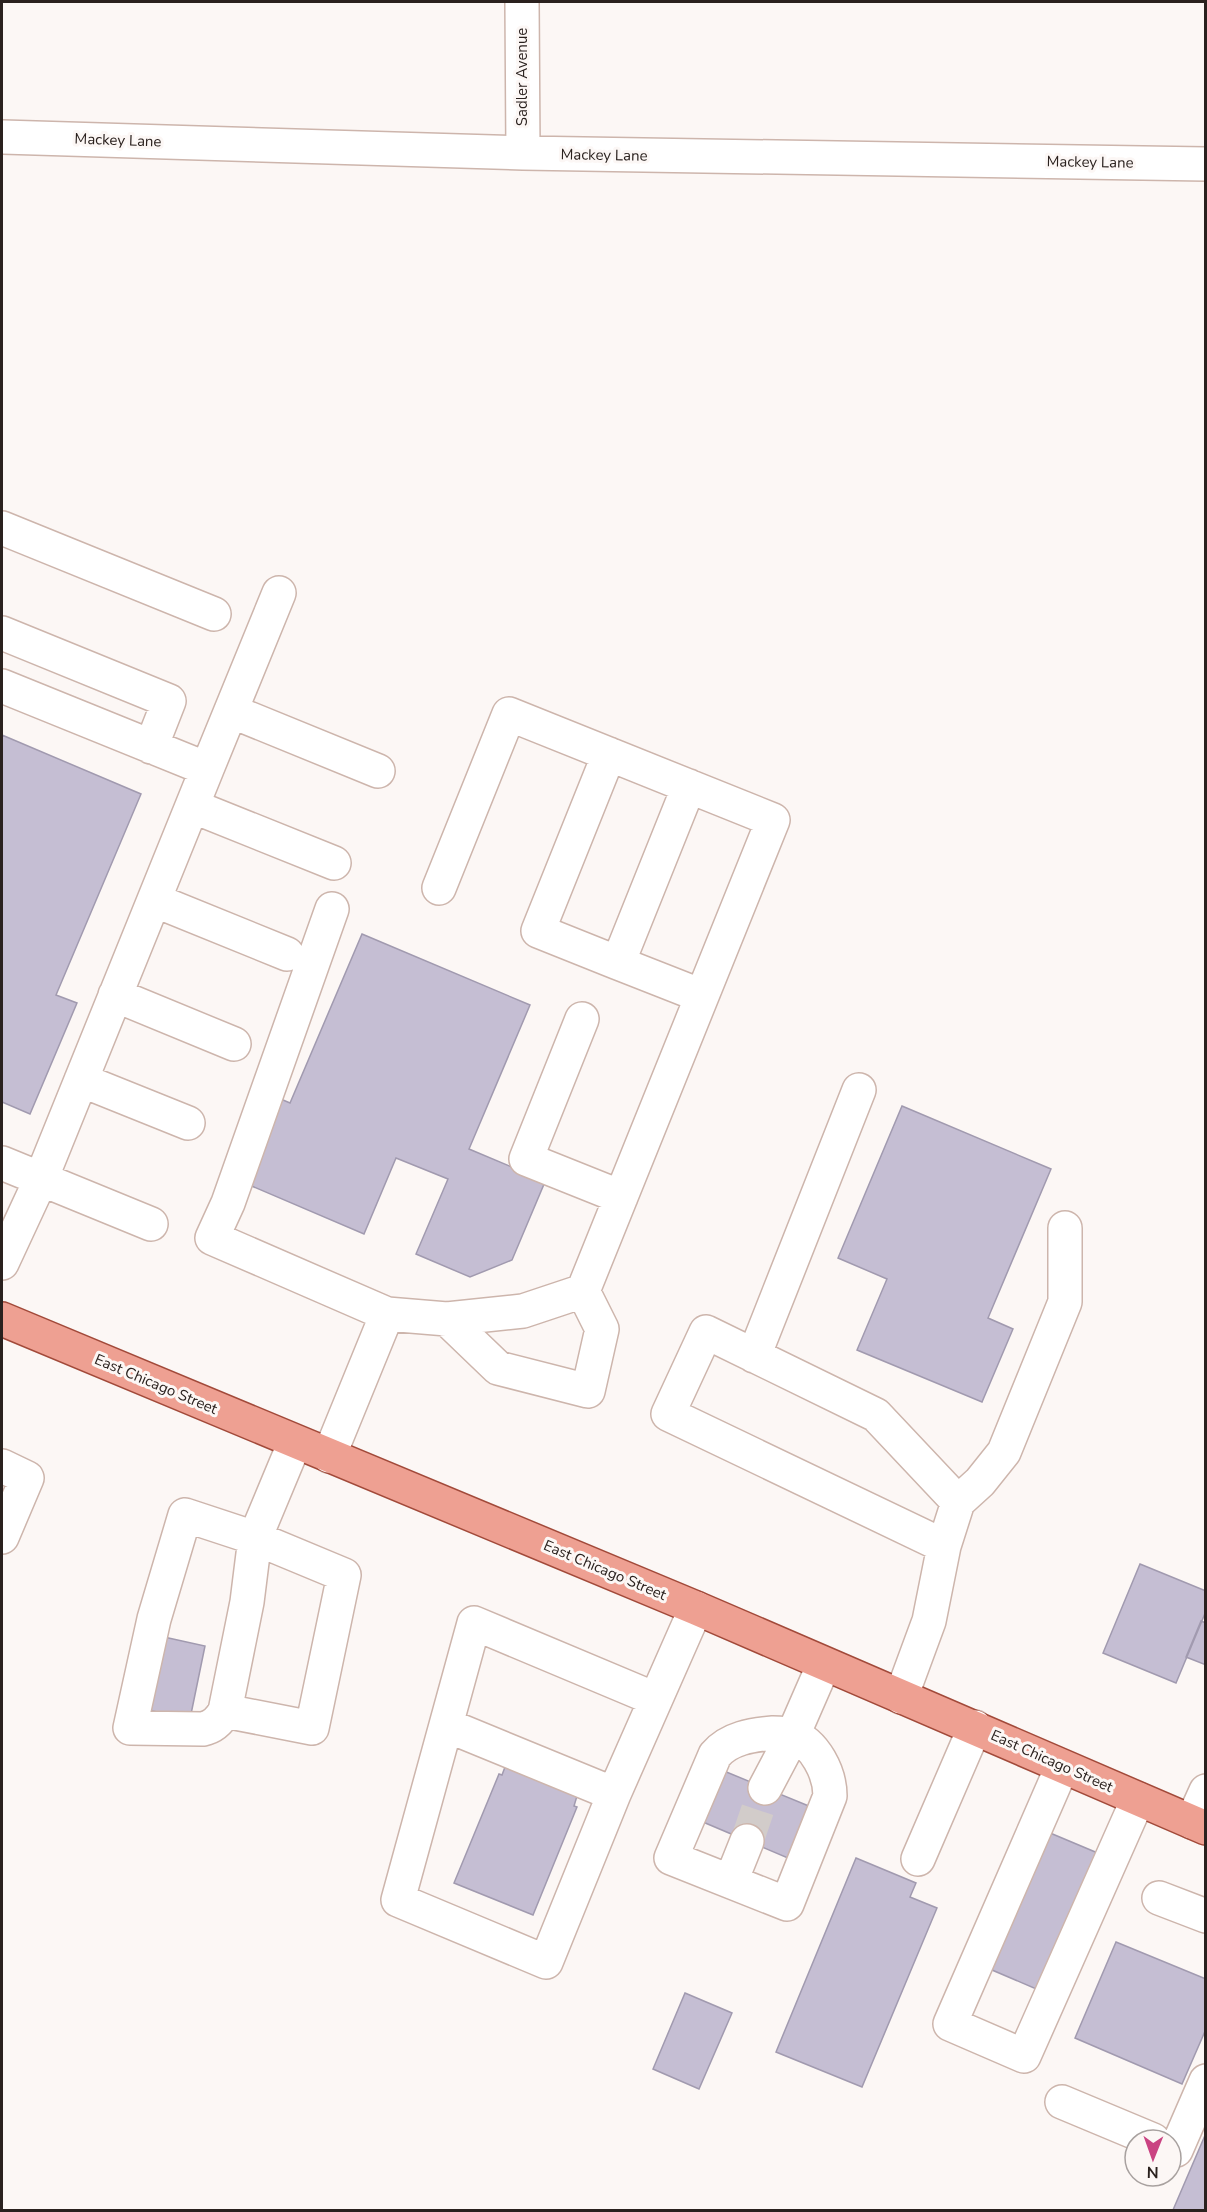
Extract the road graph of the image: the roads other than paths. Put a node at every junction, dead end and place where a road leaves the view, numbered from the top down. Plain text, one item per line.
1 (522, 2) edge
2 (3, 137) edge
3 (523, 153) junction
4 (1206, 164) edge
5 (2, 528) edge
6 (279, 593) dead end
7 (214, 614) dead end
8 (2, 633) edge
9 (2, 686) edge
10 (231, 711) junction
11 (151, 747) junction
12 (609, 754) junction
13 (207, 769) junction
14 (378, 771) dead end
15 (688, 786) junction
16 (192, 806) junction
17 (334, 863) dead end
18 (440, 888) dead end
19 (154, 900) junction
20 (332, 909) dead end
21 (287, 954) dead end
22 (618, 963) junction
23 (115, 995) junction
24 (702, 996) junction
25 (582, 1019) dead end
26 (234, 1044) dead end
27 (81, 1080) junction
28 (859, 1090) dead end
29 (188, 1123) dead end
30 (2, 1163) edge
31 (40, 1179) junction
32 (621, 1197) junction
33 (151, 1224) dead end
34 (1065, 1228) dead end
35 (2, 1263) edge
36 (583, 1292) junction
37 (387, 1314) junction
38 (2, 1319) edge
39 (447, 1319) junction
40 (754, 1356) junction
41 (295, 1442) junction
42 (329, 1456) junction
43 (2, 1466) edge
44 (958, 1502) junction
45 (2, 1537) edge
46 (255, 1538) junction
47 (944, 1546) junction
48 (696, 1608) junction
49 (825, 1664) junction
50 (901, 1696) junction
51 (655, 1699) junction
52 (225, 1712) junction
53 (446, 1725) junction
54 (975, 1727) junction
55 (793, 1735) junction
56 (1062, 1767) junction
57 (765, 1788) tunnel mouth
58 (1206, 1791) edge
59 (614, 1794) junction
60 (1138, 1799) junction
61 (1199, 1825) edge
62 (747, 1841) tunnel mouth
63 (918, 1859) dead end
64 (731, 1881) junction
65 (1159, 1898) dead end
66 (1206, 1916) edge
67 (1206, 2081) edge
68 (1062, 2102) dead end
69 (1124, 2128) edge
70 (1183, 2134) edge

1 - 3 street, Sadler Avenue
2 - 3 street, Mackey Lane
3 - 4 street, Mackey Lane
5 - 7 street
6 - 10 street
8 - 11 street
9 - 11 street
10 - 13 street
10 - 14 street
11 - 13 street
12 - 15 street
12 - 18 street
12 - 22 street
13 - 16 street
15 - 22 street
15 - 24 street
16 - 17 street
16 - 19 street
19 - 21 street
19 - 23 street
20 - 37 street
22 - 24 street
23 - 26 street
23 - 27 street
24 - 32 street
25 - 32 street
27 - 29 street
27 - 31 street
28 - 40 street
30 - 31 street
31 - 33 street
31 - 35 street
32 - 36 street
34 - 44 street
36 - 39 street
36 - 39 street
37 - 39 street
37 - 42 street
38 - 41 main road, East Chicago Street
40 - 44 street
40 - 47 street
41 - 42 main road, East Chicago Street
41 - 46 street
42 - 48 main road, East Chicago Street
43 - 45 street
44 - 47 street
46 - 52 street
46 - 52 street
46 - 52 street
47 - 50 street
48 - 49 main road, East Chicago Street
48 - 51 street
49 - 50 main road, East Chicago Street
49 - 55 street
50 - 54 main road, East Chicago Street
51 - 53 street
51 - 59 street
53 - 59 street
53 - 59 street
54 - 56 main road, East Chicago Street
54 - 63 street
55 - 57 street
55 - 64 street
55 - 64 street
56 - 60 main road, East Chicago Street
56 - 60 street
58 - 61 street
60 - 61 main road, East Chicago Street
62 - 64 street
65 - 66 street
67 - 70 street
68 - 69 street

